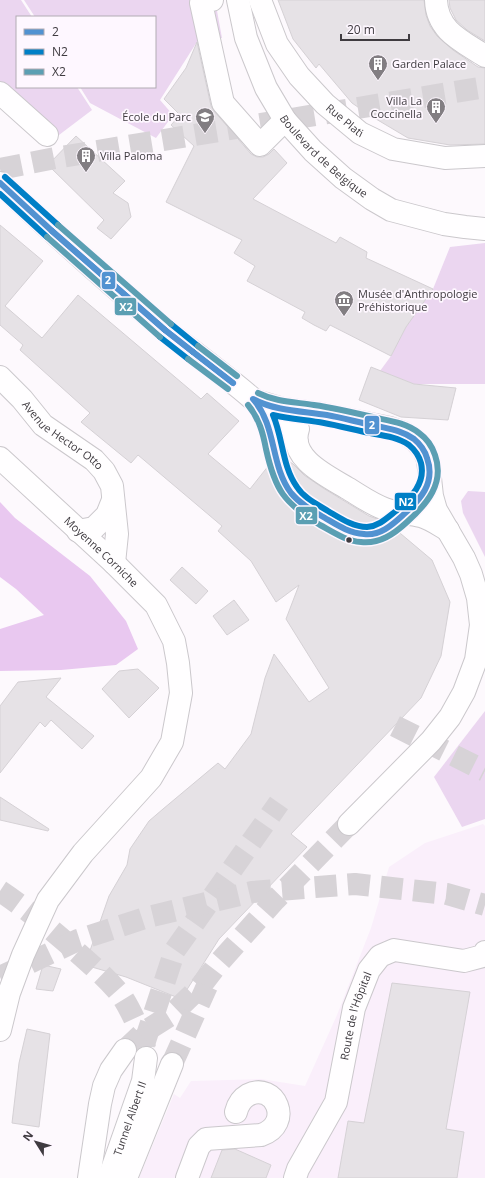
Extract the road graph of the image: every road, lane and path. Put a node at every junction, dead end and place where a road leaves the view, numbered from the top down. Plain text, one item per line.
1 (211, 0) edge
2 (238, 0) edge
3 (260, 0) edge
4 (436, 0) edge
5 (485, 56) edge
6 (0, 93) edge
7 (285, 120) junction
8 (47, 135) dead end
9 (485, 156) edge
10 (0, 183) edge
11 (485, 229) edge
12 (0, 377) edge
13 (256, 401) junction
14 (321, 414) junction
15 (296, 443) junction
16 (276, 454) tunnel mouth
17 (0, 458) edge
18 (430, 482) junction
19 (113, 500) junction
20 (405, 513) junction
21 (448, 530) junction
22 (78, 531) junction
23 (114, 563) junction
24 (349, 824) tunnel mouth
25 (485, 952) edge
26 (0, 1030) edge
27 (125, 1050) tunnel mouth
28 (146, 1058) tunnel mouth
29 (172, 1064) tunnel mouth
30 (236, 1112) dead end
31 (88, 1178) edge
32 (108, 1178) edge
33 (126, 1178) edge
34 (187, 1178) edge
35 (295, 1178) edge

1 - 7 main road
2 - 7 main road, Boulevard de Belgique
3 - 9 main road, Rue Plati
4 - 5 main road
6 - 8 main road
7 - 11 main road, Boulevard de Belgique
10 - 13 main road
12 - 19 main road, Avenue Hector Otto
13 - 14 main road
13 - 15 main road
13 - 16 main road
14 - 15 main road
14 - 18 main road
15 - 20 main road
17 - 22 main road, Moyenne Corniche
18 - 20 main road
18 - 21 main road
19 - 22 main road
19 - 23 main road, Avenue Hector Otto
20 - 21 main road
21 - 24 main road
22 - 23 main road, Moyenne Corniche
23 - 26 main road, Moyenne Corniche
25 - 35 main road, Route de l'Hôpital
27 - 31 main road
28 - 32 main road, Tunnel Albert II
29 - 33 main road
30 - 34 main road

